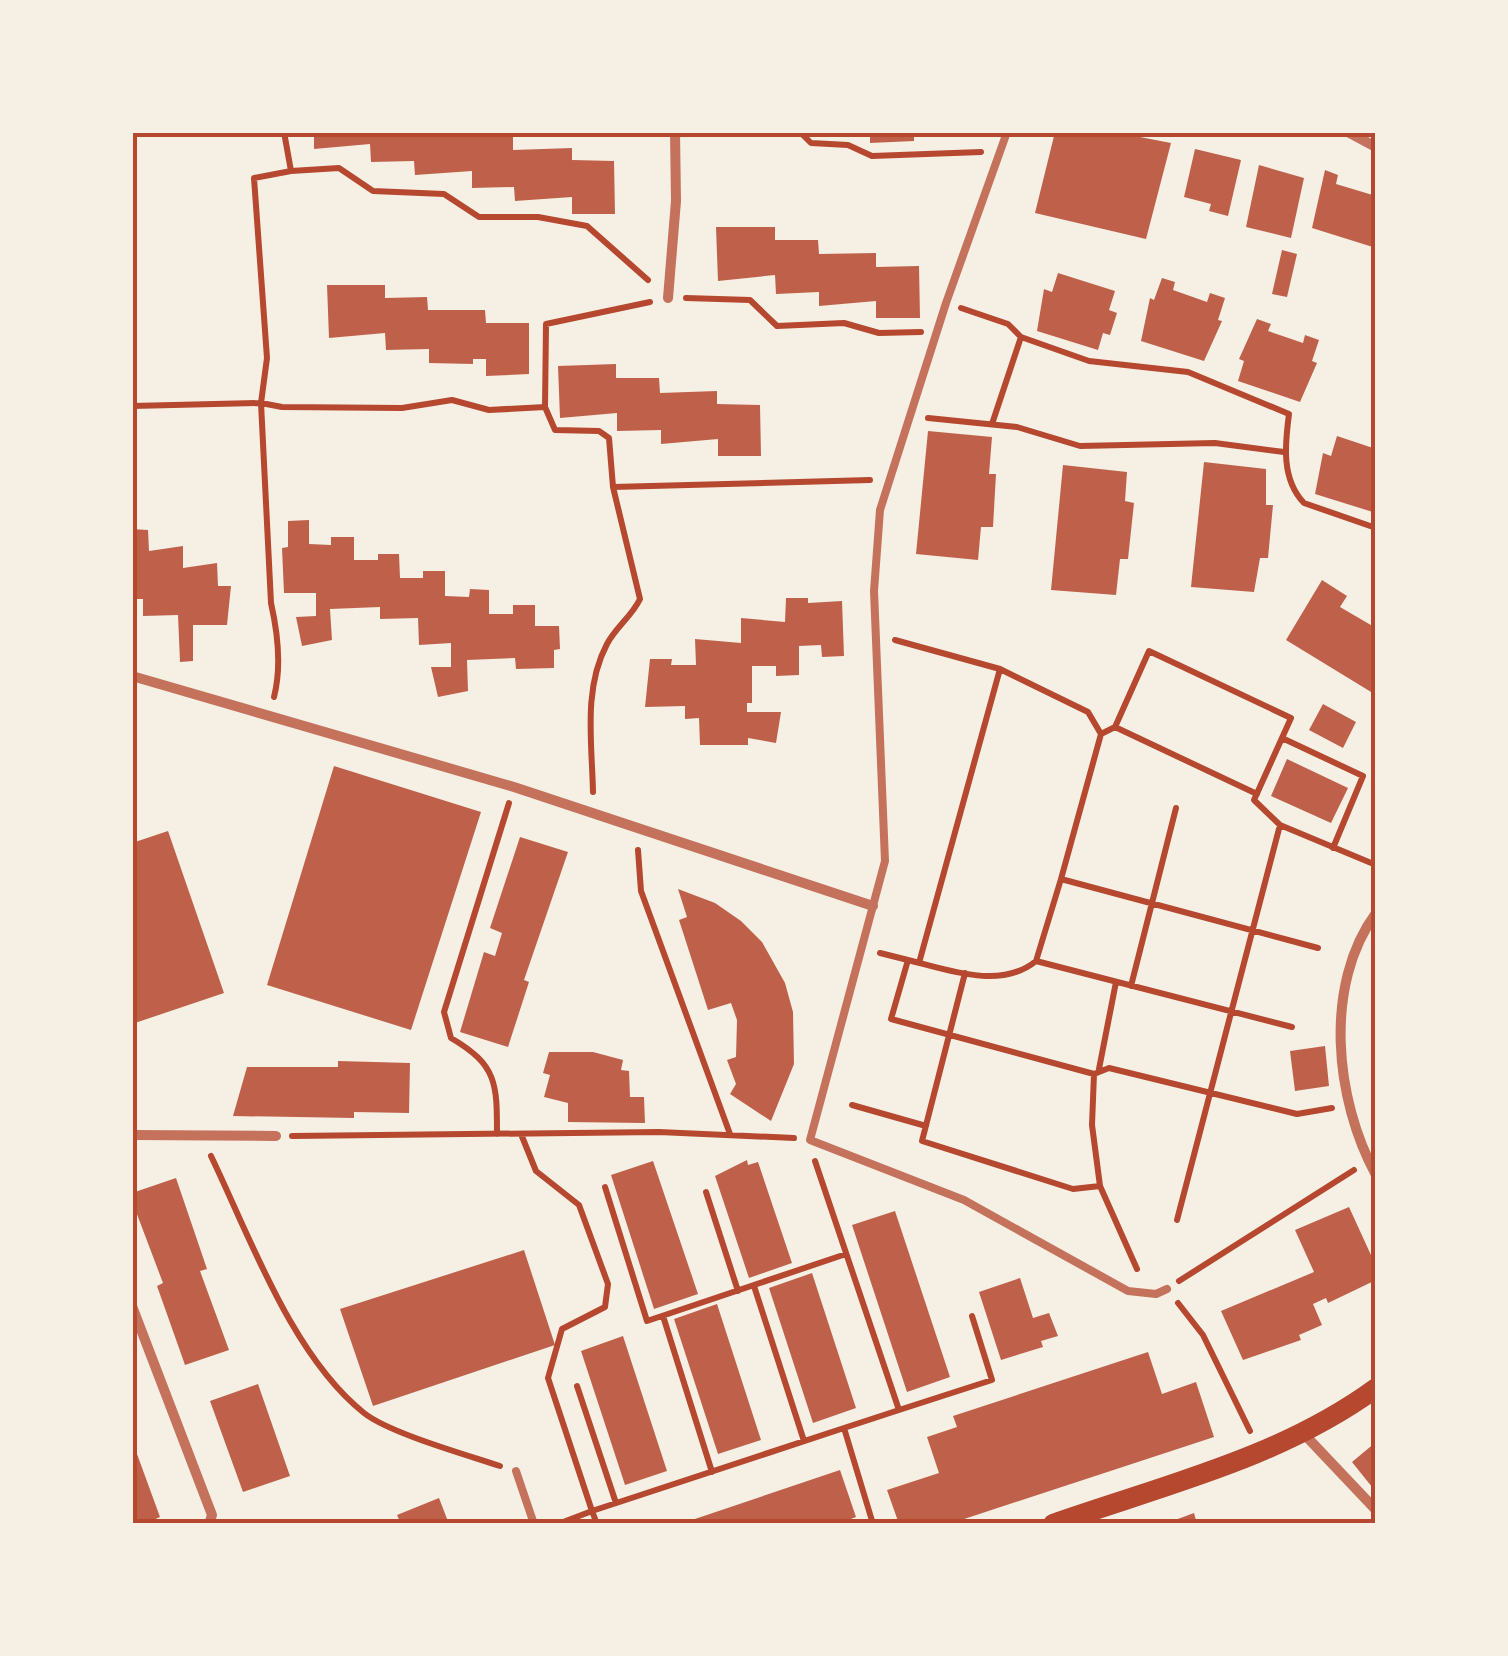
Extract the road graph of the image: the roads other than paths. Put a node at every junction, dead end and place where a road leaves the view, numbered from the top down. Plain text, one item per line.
1 (675, 132) edge
2 (1008, 132) edge
3 (1348, 132) edge
4 (1376, 147) edge
5 (668, 298) road end
6 (132, 676) edge
7 (873, 906) junction
8 (1376, 913) edge
9 (132, 1136) edge
10 (276, 1136) road end
11 (1376, 1175) edge
12 (1167, 1290) road end
13 (132, 1306) edge
14 (1376, 1388) edge
15 (1304, 1434) junction
16 (516, 1471) road end
17 (1376, 1510) edge
18 (210, 1524) edge
19 (534, 1524) edge
20 (1053, 1524) edge

1 - 5 street
2 - 7 lane
3 - 4 street
6 - 7 street
7 - 12 lane
8 - 11 street
9 - 10 street
13 - 18 street
14 - 15 main road
15 - 17 street
15 - 20 main road
16 - 19 lane

